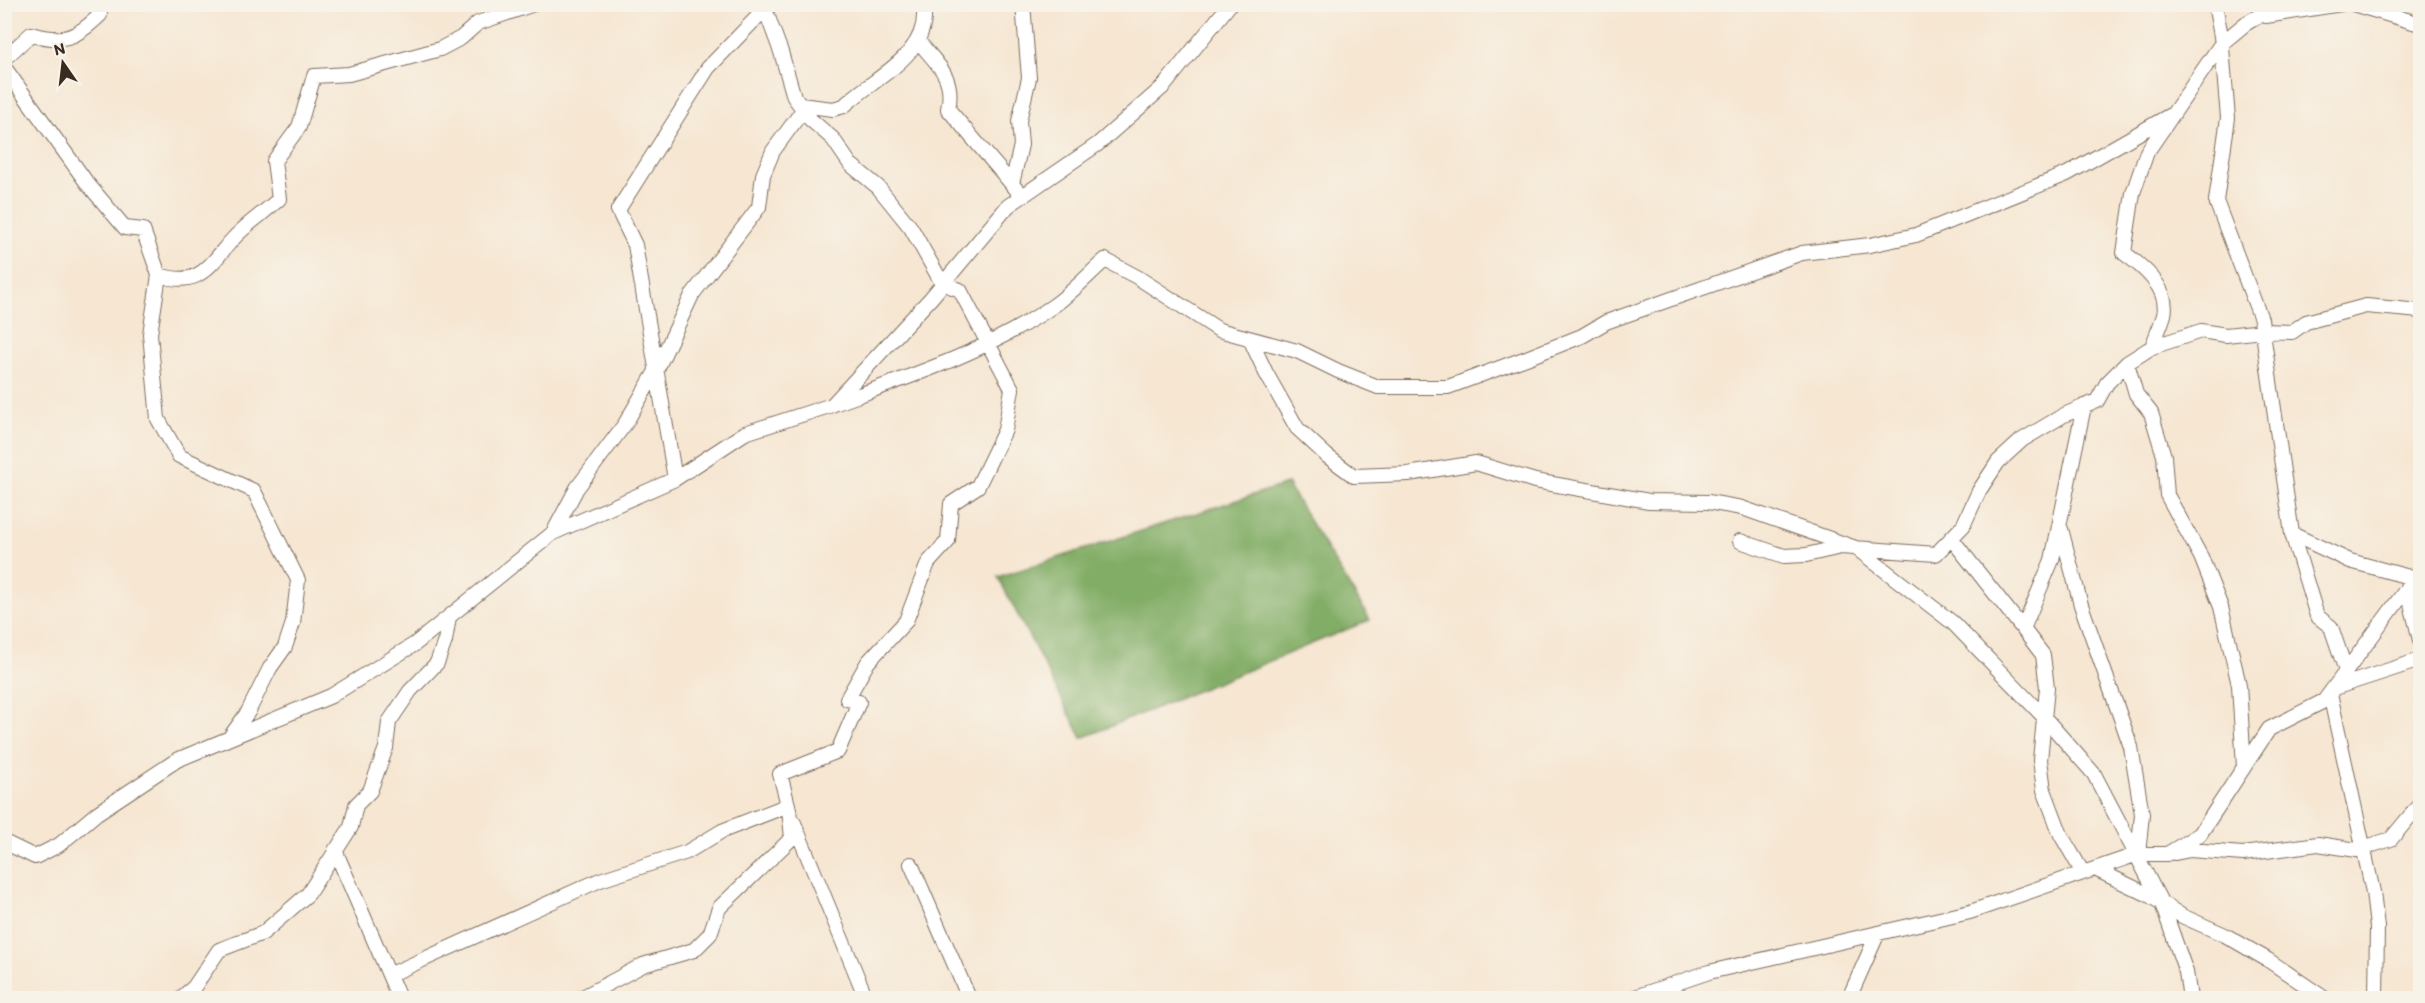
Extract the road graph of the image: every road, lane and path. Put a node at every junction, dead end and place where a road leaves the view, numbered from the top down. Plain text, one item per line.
1 (97, 4) edge
2 (534, 4) edge
3 (923, 4) edge
4 (1023, 4) edge
5 (1230, 4) edge
6 (2215, 4) edge
7 (2279, 4) edge
8 (2341, 4) edge
9 (2353, 4) edge
10 (761, 7) edge
11 (2257, 17) junction
12 (2421, 24) edge
13 (919, 42) junction
14 (2221, 44) junction
15 (4, 59) edge
16 (4, 67) edge
17 (802, 107) junction
18 (2174, 113) junction
19 (1012, 184) junction
20 (1022, 196) junction
21 (159, 275) junction
22 (942, 283) junction
23 (2421, 311) edge
24 (2263, 331) junction
25 (1250, 339) junction
26 (990, 343) junction
27 (2152, 347) junction
28 (2127, 363) junction
29 (656, 371) junction
30 (832, 405) junction
31 (2084, 406) junction
32 (675, 479) junction
33 (2060, 527) junction
34 (553, 534) junction
35 (2292, 534) junction
36 (1951, 538) junction
37 (1740, 541) dead end
38 (1856, 548) junction
39 (2414, 579) edge
40 (449, 617) junction
41 (2023, 629) junction
42 (2421, 640) edge
43 (2421, 660) edge
44 (2346, 671) junction
45 (2332, 691) junction
46 (2043, 716) junction
47 (228, 739) junction
48 (2244, 767) junction
49 (770, 770) dead end
50 (2421, 804) edge
51 (787, 808) junction
52 (4, 842) edge
53 (2362, 848) junction
54 (335, 850) junction
55 (2138, 854) junction
56 (2166, 854) junction
57 (911, 864) dead end
58 (2089, 871) junction
59 (2162, 904) junction
60 (1877, 935) junction
61 (389, 975) junction
62 (397, 998) edge
63 (181, 999) edge
64 (581, 999) edge
65 (866, 999) edge
66 (969, 999) edge
67 (1632, 999) edge
68 (1849, 999) edge
69 (2190, 999) edge
70 (2324, 999) edge
71 (2376, 999) edge

1 - 15 street
2 - 21 street
3 - 13 street
4 - 19 street
5 - 20 street
6 - 14 street
7 - 11 street
8 - 11 street
9 - 12 street
10 - 17 street
10 - 29 street
11 - 14 street
13 - 17 street
13 - 19 street
14 - 18 street
14 - 24 street
16 - 21 street
17 - 22 street
17 - 29 street
18 - 25 street
18 - 27 street
19 - 20 street
20 - 22 street
21 - 47 street
22 - 26 street
22 - 30 street
23 - 24 street
24 - 27 street
24 - 35 street
25 - 26 street
25 - 38 street
26 - 30 street
26 - 51 street
27 - 28 street
28 - 31 street
28 - 48 street
29 - 32 street
29 - 34 street
30 - 32 street
31 - 33 street
31 - 36 street
32 - 34 street
33 - 41 street
33 - 55 street
34 - 40 street
35 - 39 street
35 - 44 street
36 - 38 street
36 - 41 street
37 - 38 street
38 - 46 street
39 - 42 street
39 - 44 street
40 - 47 street
40 - 54 street
41 - 46 street
43 - 45 street
44 - 45 street
45 - 48 street
45 - 53 street
46 - 55 street
46 - 58 street
47 - 52 street
48 - 56 street
49 - 51 street
50 - 53 street
51 - 61 street
51 - 64 street
51 - 65 street
53 - 56 street
53 - 71 street
54 - 61 street
54 - 63 street
55 - 56 street
55 - 58 street
55 - 59 street
57 - 66 street
58 - 59 street
58 - 60 street
59 - 69 street
59 - 70 street
60 - 67 street
60 - 68 street
61 - 62 street

